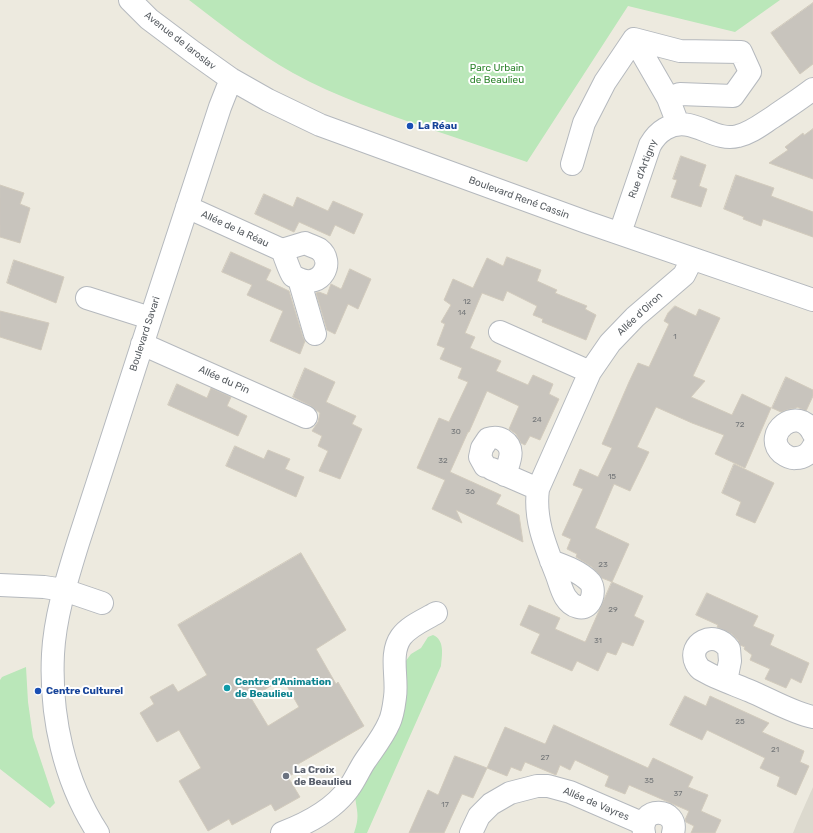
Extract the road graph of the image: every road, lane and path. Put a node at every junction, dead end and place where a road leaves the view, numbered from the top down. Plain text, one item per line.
1 (130, 0) edge
2 (634, 39) junction
3 (232, 79) junction
4 (813, 89) edge
5 (668, 98) junction
6 (678, 124) junction
7 (572, 164) dead end
8 (187, 207) junction
9 (620, 233) junction
10 (282, 250) junction
11 (692, 259) junction
12 (299, 279) junction
13 (87, 298) dead end
14 (813, 300) edge
15 (150, 318) junction
16 (500, 332) dead end
17 (315, 334) dead end
18 (142, 344) junction
19 (590, 372) junction
20 (306, 417) dead end
21 (505, 475) junction
22 (538, 489) junction
23 (551, 561) dead end
24 (0, 585) edge
25 (64, 590) junction
26 (102, 603) dead end
27 (436, 613) dead end
28 (726, 680) dead end
29 (813, 717) edge
30 (644, 828) edge
31 (98, 833) edge
32 (282, 833) edge
33 (471, 833) edge
34 (673, 833) edge

1 - 3 street, Avenue de Iaroslav
2 - 5 street
2 - 5 street
2 - 7 street
3 - 8 street, Boulevard Savari
3 - 9 street, Boulevard René Cassin
4 - 6 street
5 - 6 street
6 - 9 street, Rue d'Artigny
8 - 10 street, Allée de la Réau
8 - 15 street, Boulevard Savari
9 - 11 street, Boulevard René Cassin
10 - 12 street, Allée de la Réau
10 - 12 street, Allée de la Réau
11 - 14 street, Boulevard René Cassin
11 - 19 street, Allée d'Oiron
12 - 17 street
13 - 15 street
15 - 18 street, Boulevard Savari
16 - 19 street
18 - 20 street, Allée du Pin
18 - 25 street, Boulevard Savari
19 - 22 street, Allée d'Oiron
21 - 21 street
21 - 22 street
22 - 23 street, Allée d'Oiron
24 - 25 street
25 - 26 street
25 - 31 street, Boulevard Savari
27 - 32 street
28 - 29 street
30 - 33 street, Allée de Vayres
30 - 34 street, Allée de Vayres

